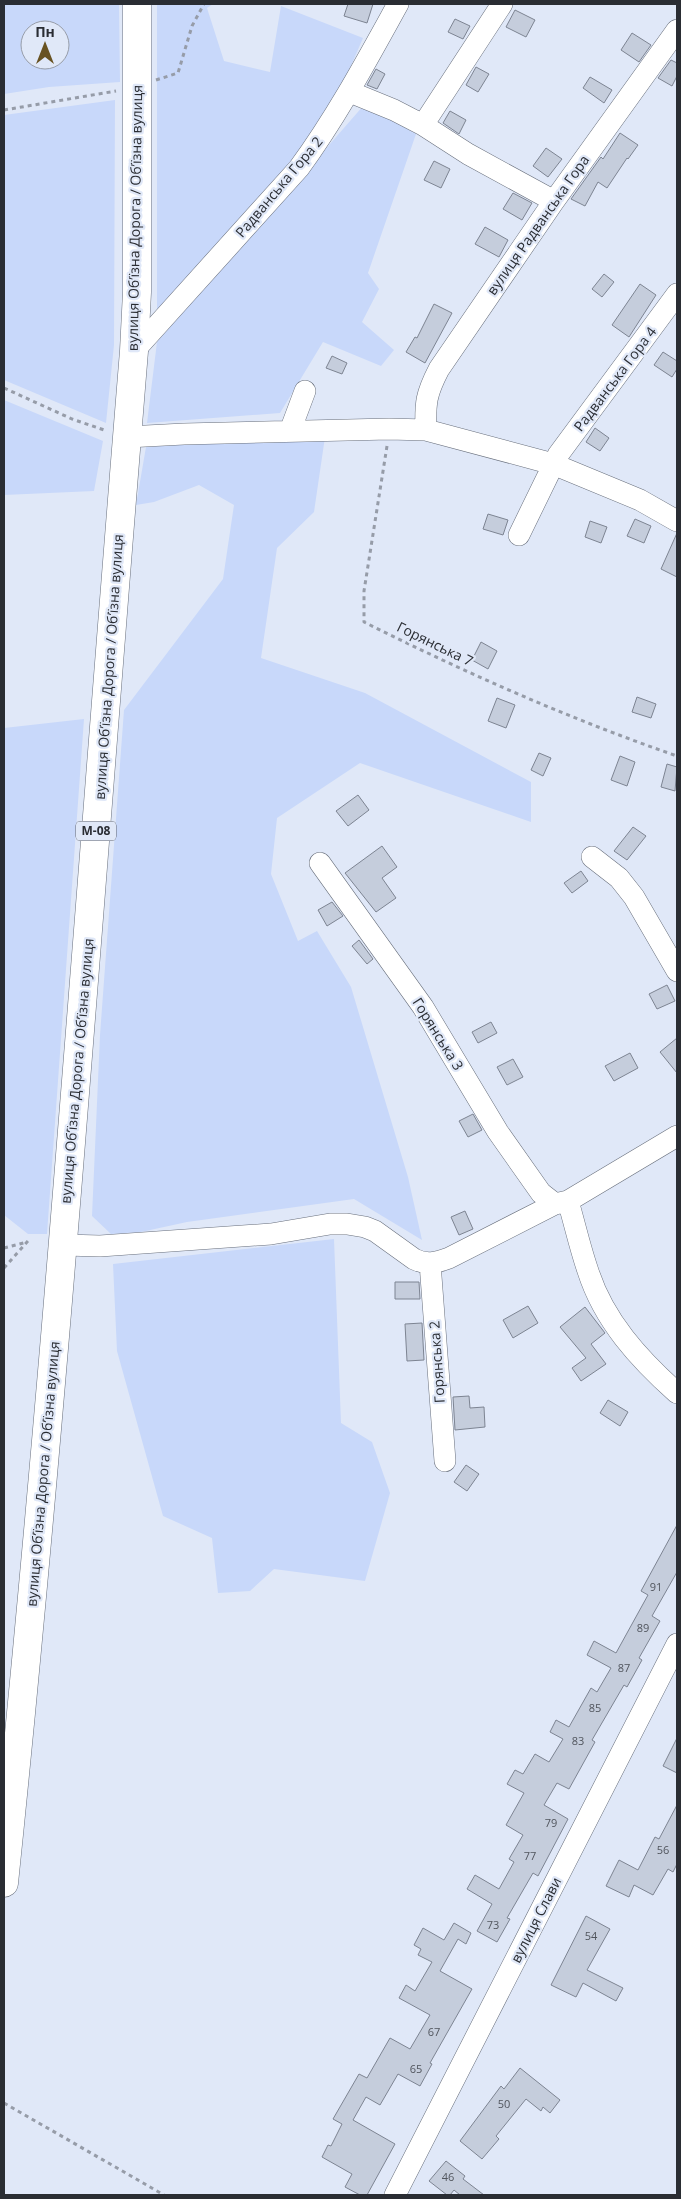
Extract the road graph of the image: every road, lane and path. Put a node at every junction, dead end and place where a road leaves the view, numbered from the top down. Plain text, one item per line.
1 (137, 4) edge
2 (204, 4) edge
3 (398, 4) edge
4 (502, 4) edge
5 (677, 30) edge
6 (137, 87) junction
7 (350, 92) junction
8 (4, 110) edge
9 (423, 125) junction
10 (554, 201) junction
11 (677, 294) edge
12 (134, 351) junction
13 (4, 388) edge
14 (305, 391) dead end
15 (389, 429) junction
16 (426, 430) junction
17 (290, 431) junction
18 (127, 437) junction
19 (553, 464) junction
20 (677, 521) edge
21 (519, 535) dead end
22 (677, 756) edge
23 (592, 857) dead end
24 (320, 863) dead end
25 (677, 971) edge
26 (677, 1136) edge
27 (561, 1203) junction
28 (64, 1245) junction
29 (4, 1248) edge
30 (430, 1263) junction
31 (4, 1268) edge
32 (677, 1393) edge
33 (445, 1461) dead end
34 (677, 1644) edge
35 (4, 1883) edge
36 (4, 2104) edge
37 (164, 2195) edge
38 (395, 2195) edge

1 - 6 highway, вулиця Обʼїзна Дорога / Обʼїзна вулиця / М-08
2 - 6 path
3 - 7 street, Радванська Гора 2
4 - 9 street
5 - 10 street, вулиця Радванська Гора
6 - 8 path
6 - 12 highway, вулиця Обʼїзна Дорога / Обʼїзна вулиця / М-08
7 - 9 street
7 - 12 street, Радванська Гора 2
9 - 10 street
10 - 16 street, вулиця Радванська Гора
11 - 19 street, Радванська Гора 4
12 - 18 highway, вулиця Обʼїзна Дорога / Обʼїзна вулиця / М-08
13 - 18 path
14 - 17 street
15 - 16 street
15 - 17 street
15 - 22 path, Горянська 7
16 - 19 street
17 - 18 street
18 - 28 highway, вулиця Обʼїзна Дорога / Обʼїзна вулиця / М-08
19 - 20 street
19 - 21 street, Радванська Гора 4
23 - 25 street
24 - 27 street, Горянська 3
26 - 27 street
27 - 30 street
27 - 32 street
28 - 30 street
28 - 35 highway, вулиця Обʼїзна Дорога / Обʼїзна вулиця / М-08
29 - 31 path
30 - 33 street, Горянська 2
34 - 38 street, вулиця Слави
36 - 37 path

